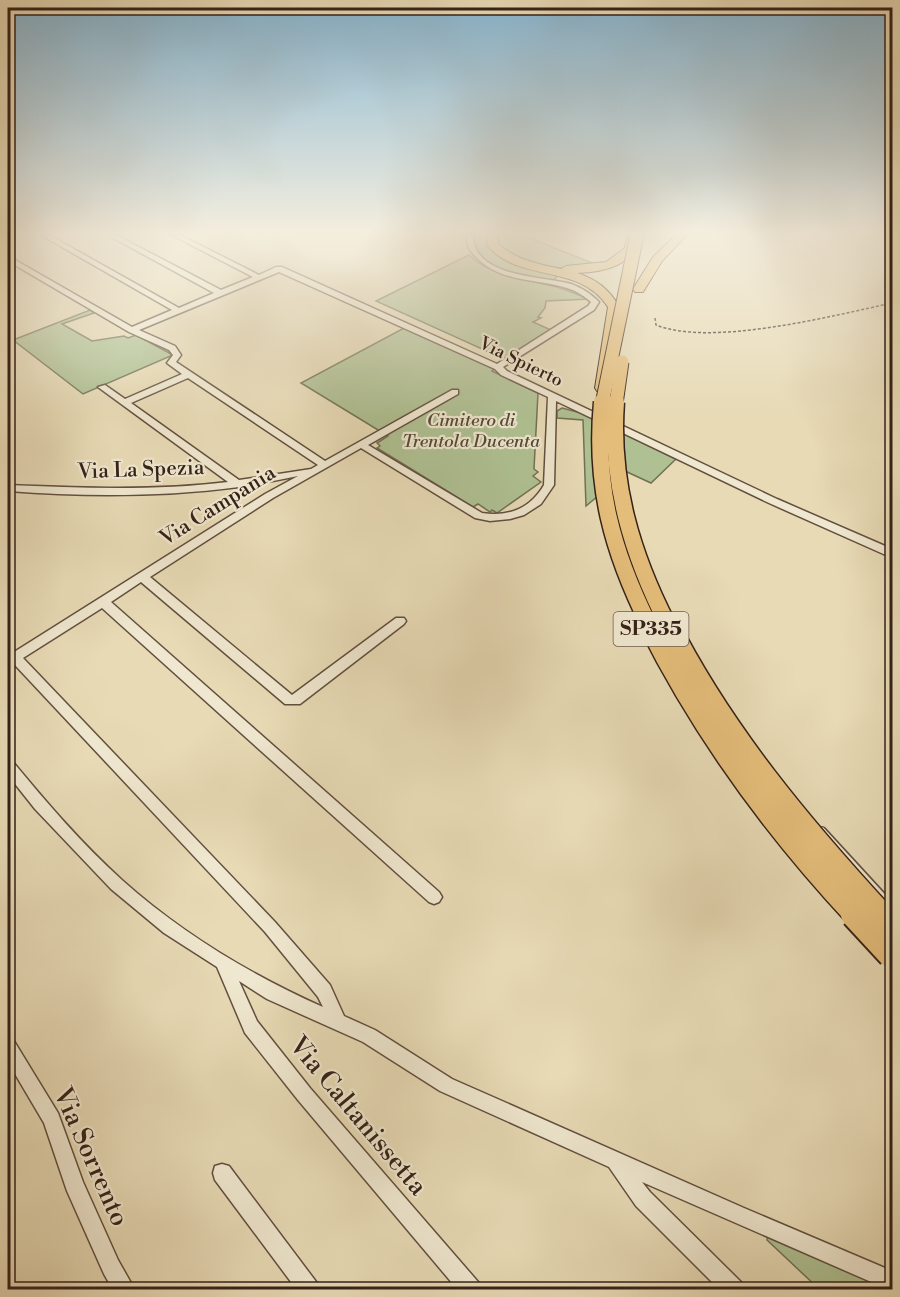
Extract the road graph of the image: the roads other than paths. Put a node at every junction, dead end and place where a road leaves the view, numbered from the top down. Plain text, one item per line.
1 (73, 296) edge
2 (153, 296) edge
3 (214, 296) edge
4 (338, 296) edge
5 (590, 296) edge
6 (605, 296) edge
7 (622, 296) edge
8 (637, 296) edge
9 (179, 310) junction
10 (132, 330) junction
11 (498, 367) junction
12 (188, 375) junction
13 (102, 387) dead end
14 (455, 392) dead end
15 (602, 394) junction
16 (552, 396) junction
17 (124, 403) junction
18 (362, 445) junction
19 (322, 467) junction
20 (276, 477) junction
21 (238, 484) junction
22 (291, 484) junction
23 (8, 488) edge
24 (892, 553) edge
25 (142, 577) junction
26 (103, 602) junction
27 (400, 621) dead end
28 (11, 660) edge
29 (8, 766) edge
30 (790, 795) dead end
31 (798, 803) dead end
32 (813, 820) dead end
33 (434, 897) dead end
34 (892, 908) edge
35 (892, 924) edge
36 (892, 954) edge
37 (223, 963) junction
38 (337, 1020) junction
39 (8, 1047) edge
40 (613, 1158) junction
41 (222, 1173) dead end
42 (892, 1281) edge
43 (125, 1290) edge
44 (310, 1290) edge
45 (472, 1290) edge
46 (735, 1290) edge

1 - 10 street
2 - 9 street
3 - 9 street, Via Spierto
4 - 11 street, Via Spierto
5 - 11 street
6 - 15 highway
7 - 15 highway, SP335, bridge
8 - 35 highway, SP335, bridge
9 - 10 street, Via Spierto
10 - 12 street
11 - 16 street, Via Spierto
12 - 17 street
12 - 19 street
13 - 17 street
14 - 18 street, Via Campania
15 - 36 highway, SP335, bridge
16 - 18 street
16 - 24 street, Via Spierto
17 - 21 street
18 - 19 street, Via Campania
19 - 20 street, Via La Spezia
19 - 22 street, Via Campania
20 - 21 street, Via La Spezia
20 - 22 street
21 - 23 street, Via La Spezia
22 - 25 street, Via Campania
25 - 26 street, Via Campania
25 - 27 street
26 - 28 street, Via Campania
26 - 33 street
28 - 38 street
29 - 37 street
30 - 31 lane
32 - 34 lane
37 - 38 street
37 - 45 street, Via Caltanissetta
38 - 40 street
39 - 43 street, Via Sorrento
40 - 42 street
40 - 46 street
41 - 44 street

